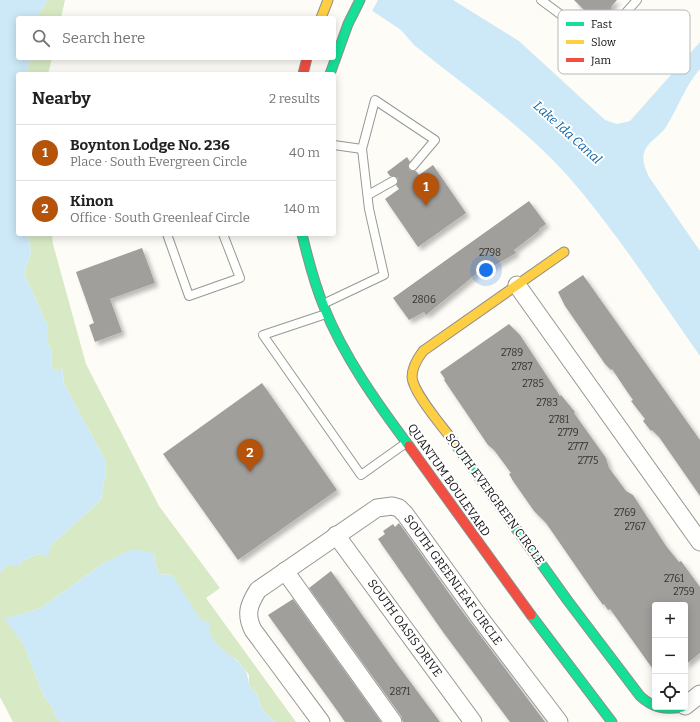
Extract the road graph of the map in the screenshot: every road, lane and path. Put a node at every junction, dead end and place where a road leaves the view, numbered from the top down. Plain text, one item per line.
1 (360, 0) edge
2 (637, 0) edge
3 (545, 1) edge
4 (326, 4) edge
5 (628, 10) edge
6 (558, 11) edge
7 (322, 16) edge
8 (336, 57) edge
9 (306, 60) edge
10 (335, 60) edge
11 (304, 72) edge
12 (331, 72) edge
13 (336, 145) edge
14 (362, 149) junction
15 (412, 166) dead end
16 (393, 181) dead end
17 (368, 195) junction
18 (169, 236) edge
19 (224, 236) edge
20 (302, 236) edge
21 (564, 252) dead end
22 (517, 285) junction
23 (322, 304) junction
24 (326, 314) junction
25 (407, 442) junction
26 (336, 535) junction
27 (700, 542) edge
28 (285, 571) junction
29 (700, 694) edge
30 (688, 704) edge
31 (652, 706) edge
32 (321, 722) edge
33 (393, 722) edge
34 (473, 722) edge
35 (559, 722) edge
36 (612, 722) edge

1 - 8 street
2 - 5 lane
3 - 6 lane
4 - 7 street
9 - 11 street
10 - 12 street
13 - 14 lane
14 - 15 lane
14 - 17 lane
16 - 17 lane
17 - 23 lane
18 - 19 lane
20 - 23 street, QUANTUM BOULEVARD
21 - 22 street, SOUTH EVERGREEN CIRCLE
22 - 27 street
22 - 31 street, SOUTH EVERGREEN CIRCLE
23 - 24 street, QUANTUM BOULEVARD
24 - 25 street, QUANTUM BOULEVARD
24 - 25 lane
25 - 36 street, QUANTUM BOULEVARD
26 - 28 street, SOUTH GREENLEAF CIRCLE
26 - 34 street, SOUTH OASIS DRIVE
26 - 35 street, SOUTH GREENLEAF CIRCLE
28 - 32 street, SOUTH GREENLEAF CIRCLE
28 - 33 street
29 - 30 street

